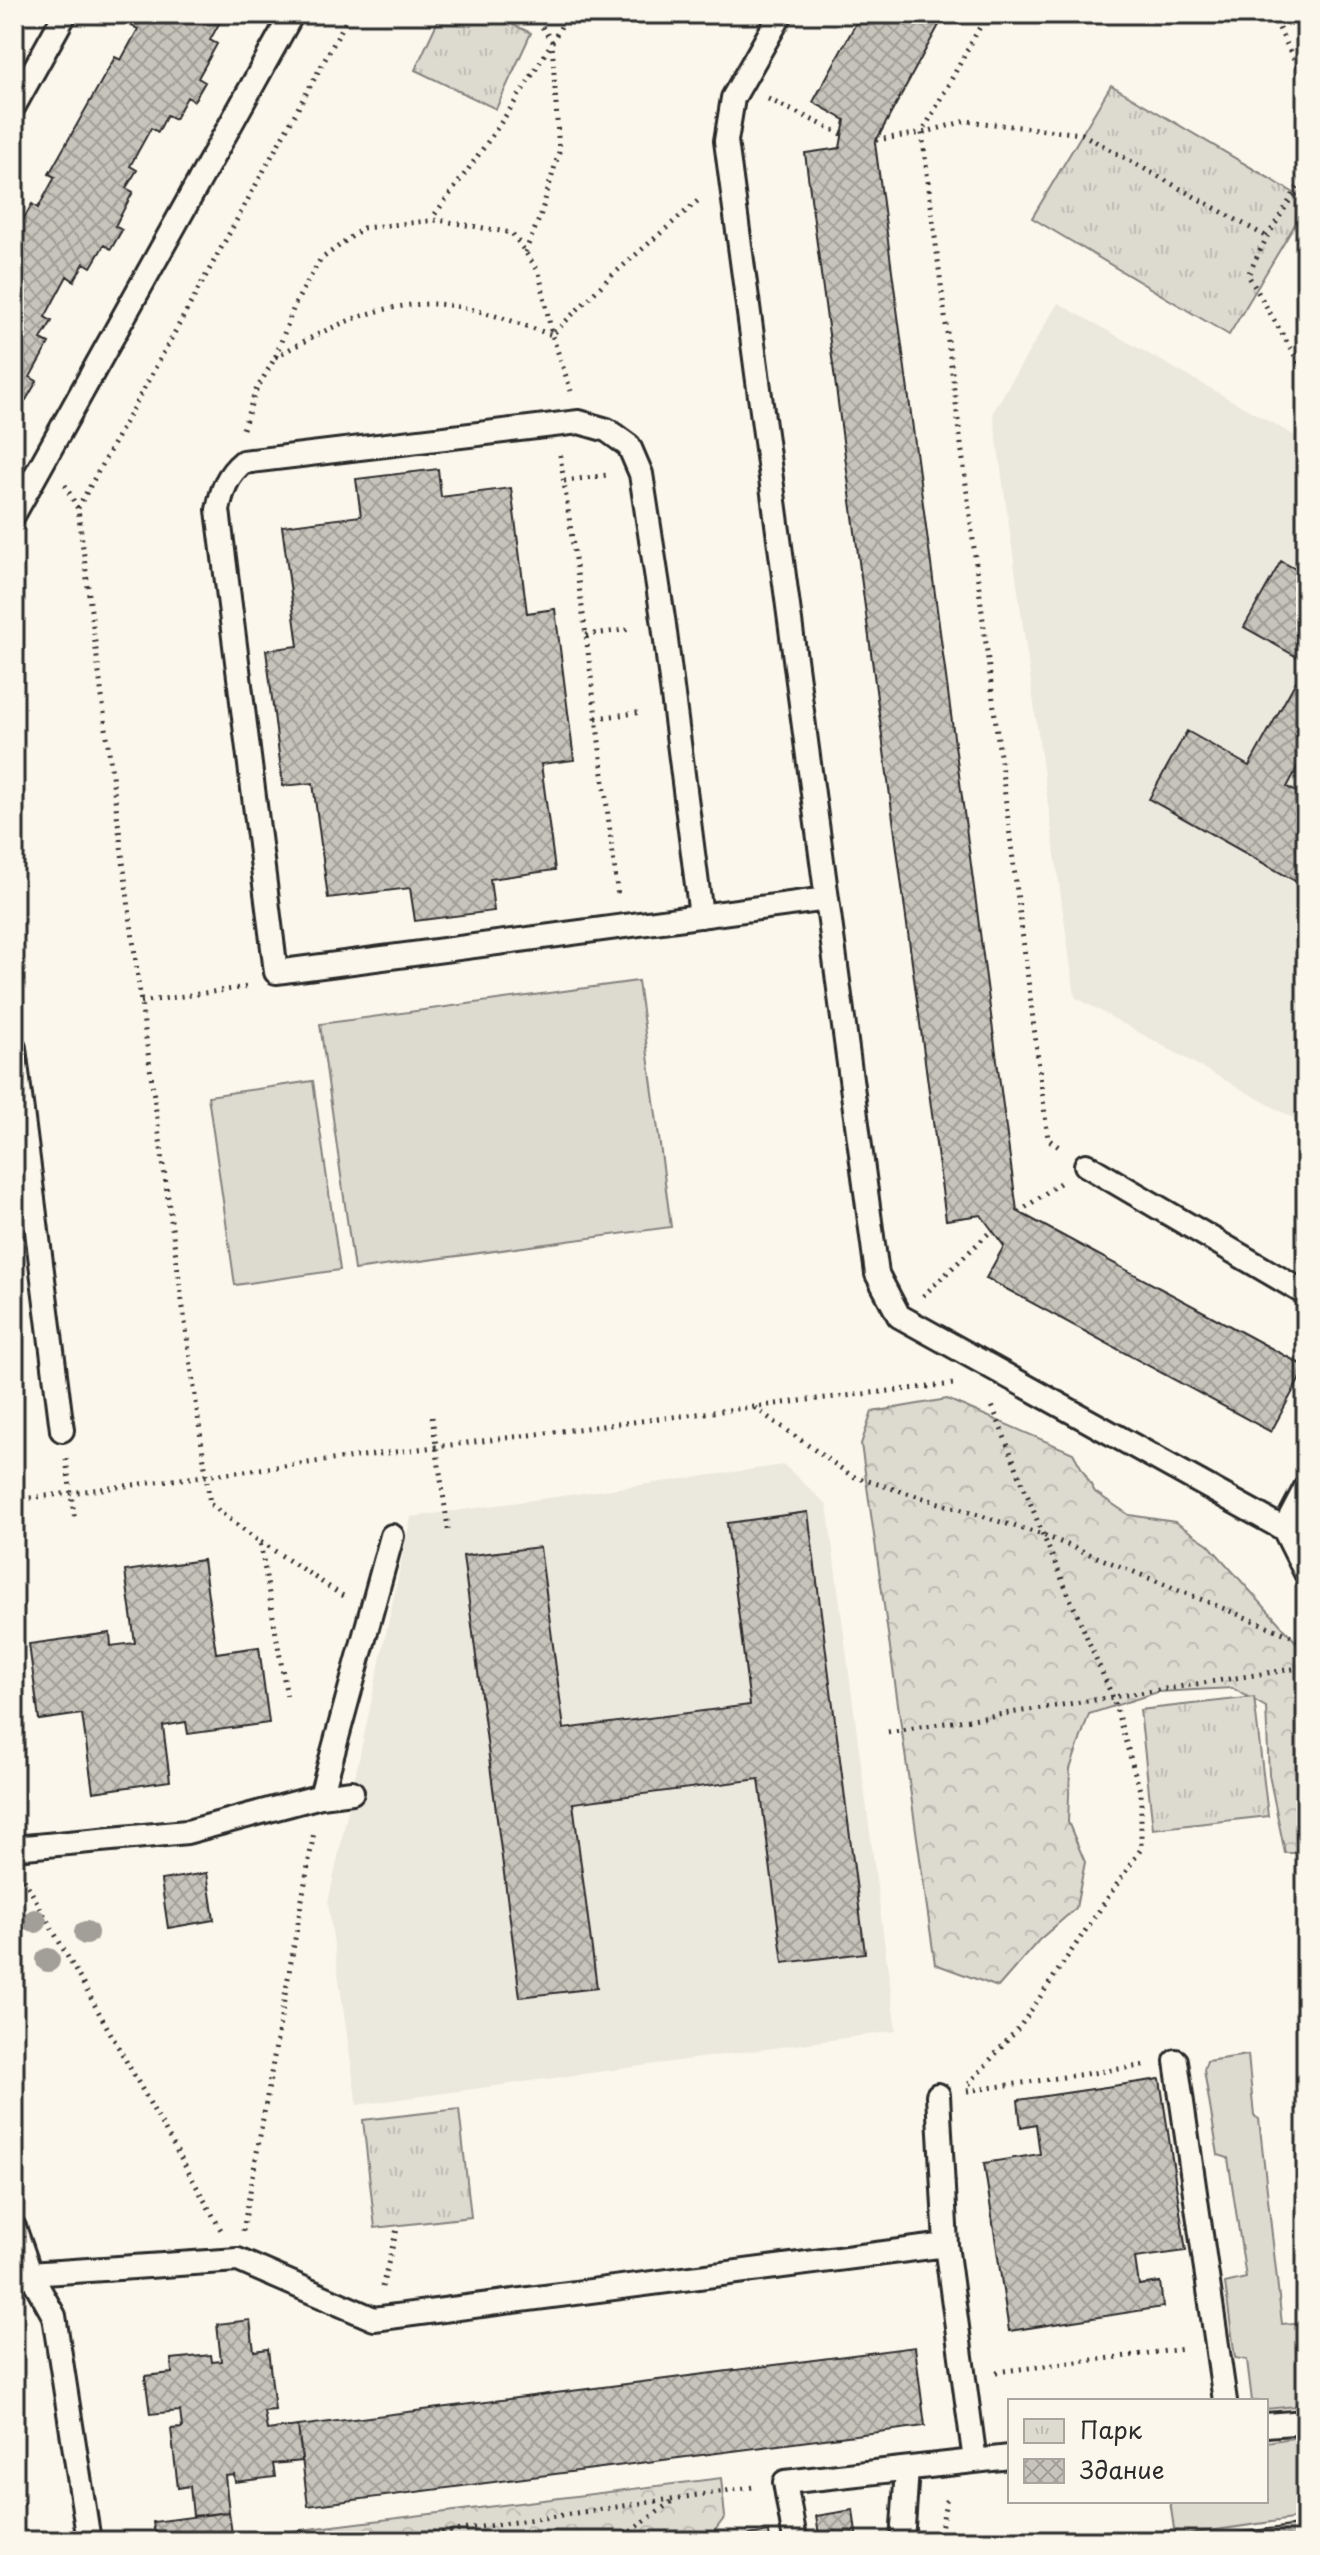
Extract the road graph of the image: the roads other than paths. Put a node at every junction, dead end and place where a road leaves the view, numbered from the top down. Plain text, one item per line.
1 (65, 14) edge
2 (292, 14) edge
3 (781, 14) edge
4 (14, 106) edge
5 (14, 514) edge
6 (827, 899) junction
7 (701, 916) junction
8 (14, 1048) edge
9 (1086, 1165) road end
10 (1306, 1294) edge
11 (62, 1430) road end
12 (1306, 1487) edge
13 (1284, 1529) junction
14 (392, 1536) dead end
15 (1306, 1573) edge
16 (352, 1792) dead end
17 (321, 1796) junction
18 (14, 1848) edge
19 (1176, 2061) road end
20 (938, 2095) dead end
21 (14, 2227) edge
22 (946, 2245) junction
23 (22, 2274) edge
24 (1225, 2399) edge
25 (1306, 2422) edge
26 (1268, 2425) edge
27 (1008, 2457) edge
28 (975, 2461) junction
29 (907, 2469) junction
30 (795, 2540) edge
31 (89, 2541) edge
32 (902, 2541) edge

1 - 4 lane
2 - 5 lane
3 - 6 lane
6 - 7 lane
6 - 13 lane
7 - 7 lane
8 - 11 lane
9 - 10 lane
12 - 13 lane
13 - 15 lane
14 - 17 lane
16 - 17 lane
17 - 18 lane
19 - 24 lane
20 - 22 lane
21 - 23 lane
22 - 23 lane
22 - 28 lane
23 - 31 lane
25 - 26 lane
27 - 28 lane
28 - 29 lane
29 - 30 lane
29 - 32 lane

